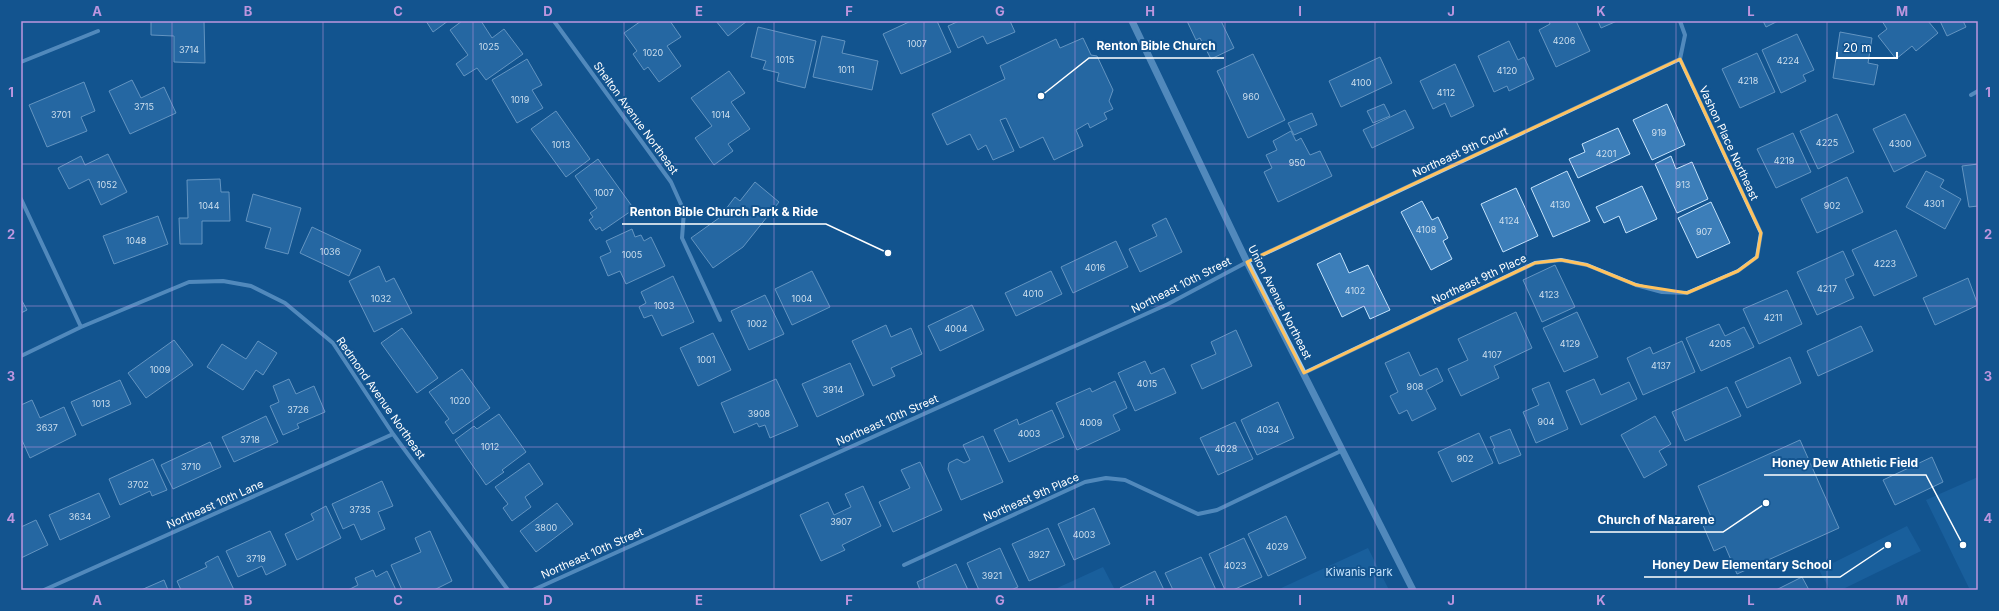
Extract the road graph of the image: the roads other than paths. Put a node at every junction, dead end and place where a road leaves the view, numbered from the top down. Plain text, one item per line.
1 (554, 21) edge
2 (1132, 21) edge
3 (1680, 21) edge
4 (98, 31) dead end
5 (1680, 59) junction
6 (21, 62) edge
7 (1978, 91) edge
8 (1971, 95) dead end
9 (21, 198) edge
10 (1761, 233) joint
11 (1247, 262) junction
12 (720, 320) dead end
13 (81, 327) junction
14 (21, 356) edge
15 (1304, 374) junction
16 (394, 434) junction
17 (1343, 450) junction
18 (904, 565) dead end
19 (44, 590) edge
20 (508, 590) edge
21 (532, 590) edge
22 (1413, 590) edge

1 - 12 street, Shelton Avenue Northeast
2 - 11 street, Union Avenue Northeast
3 - 5 street
4 - 6 street
5 - 10 street, Vashon Place Northeast
5 - 11 street, Northeast 9th Court
7 - 8 street
9 - 13 street
10 - 15 street, Northeast 9th Place
11 - 15 street, Union Avenue Northeast
11 - 21 street, Northeast 10th Street
13 - 14 street, Redmond Avenue Northeast
13 - 16 street, Redmond Avenue Northeast
15 - 17 street, Union Avenue Northeast
16 - 19 street, Northeast 10th Lane
16 - 20 street, Redmond Avenue Northeast
17 - 18 street, Northeast 9th Place
17 - 22 street, Union Avenue Northeast

